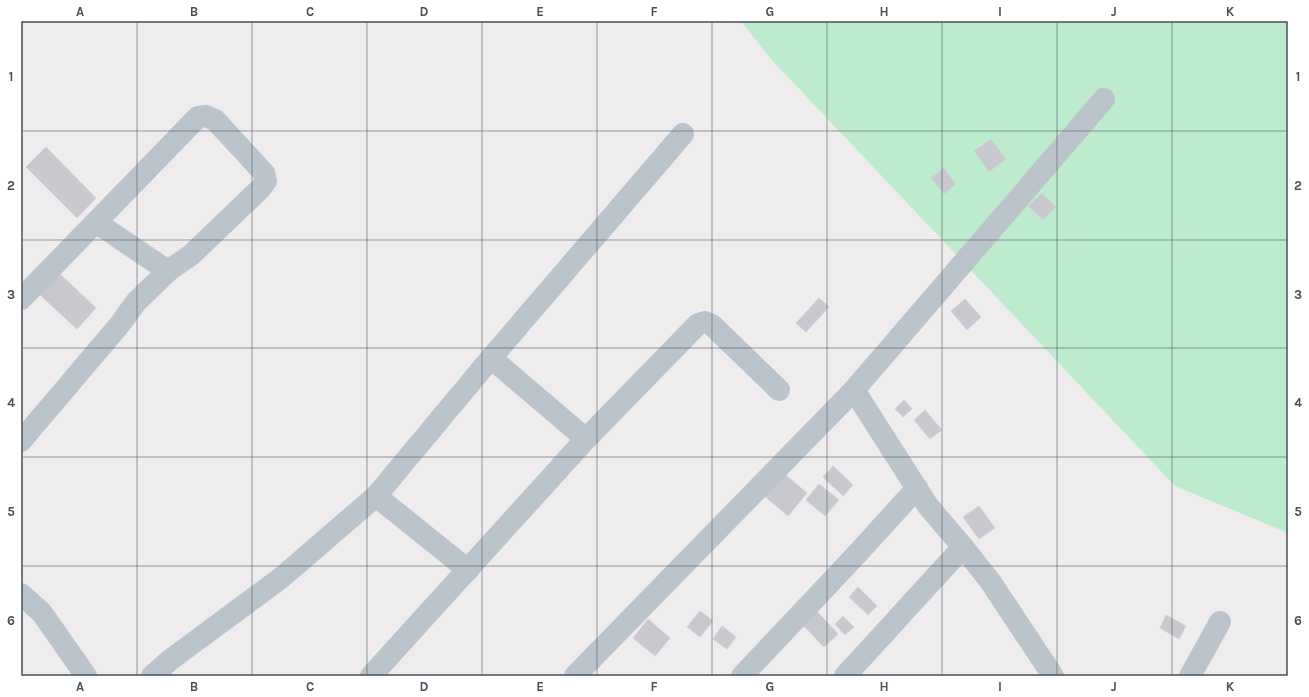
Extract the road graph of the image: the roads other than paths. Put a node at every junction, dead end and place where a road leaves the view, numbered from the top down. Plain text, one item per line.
1 (1104, 99) dead end
2 (683, 134) dead end
3 (97, 223) junction
4 (168, 271) junction
5 (21, 299) edge
6 (491, 358) junction
7 (779, 390) dead end
8 (854, 390) junction
9 (25, 426) edge
10 (586, 439) junction
11 (917, 488) junction
12 (376, 496) junction
13 (963, 547) junction
14 (468, 570) junction
15 (21, 594) edge
16 (1220, 622) dead end
17 (86, 676) edge
18 (152, 676) edge
19 (371, 676) edge
20 (575, 676) edge
21 (742, 676) edge
22 (845, 676) edge
23 (1053, 676) edge
24 (1190, 676) edge

1 - 8 street
2 - 6 street
3 - 4 street
3 - 4 street
3 - 5 street
4 - 9 street
6 - 10 street
6 - 12 street
7 - 10 street
8 - 11 street
8 - 20 street
10 - 14 street
11 - 13 street
11 - 21 street
12 - 14 street
12 - 18 street
13 - 22 street
13 - 23 street
14 - 19 street
15 - 17 street
16 - 24 street

